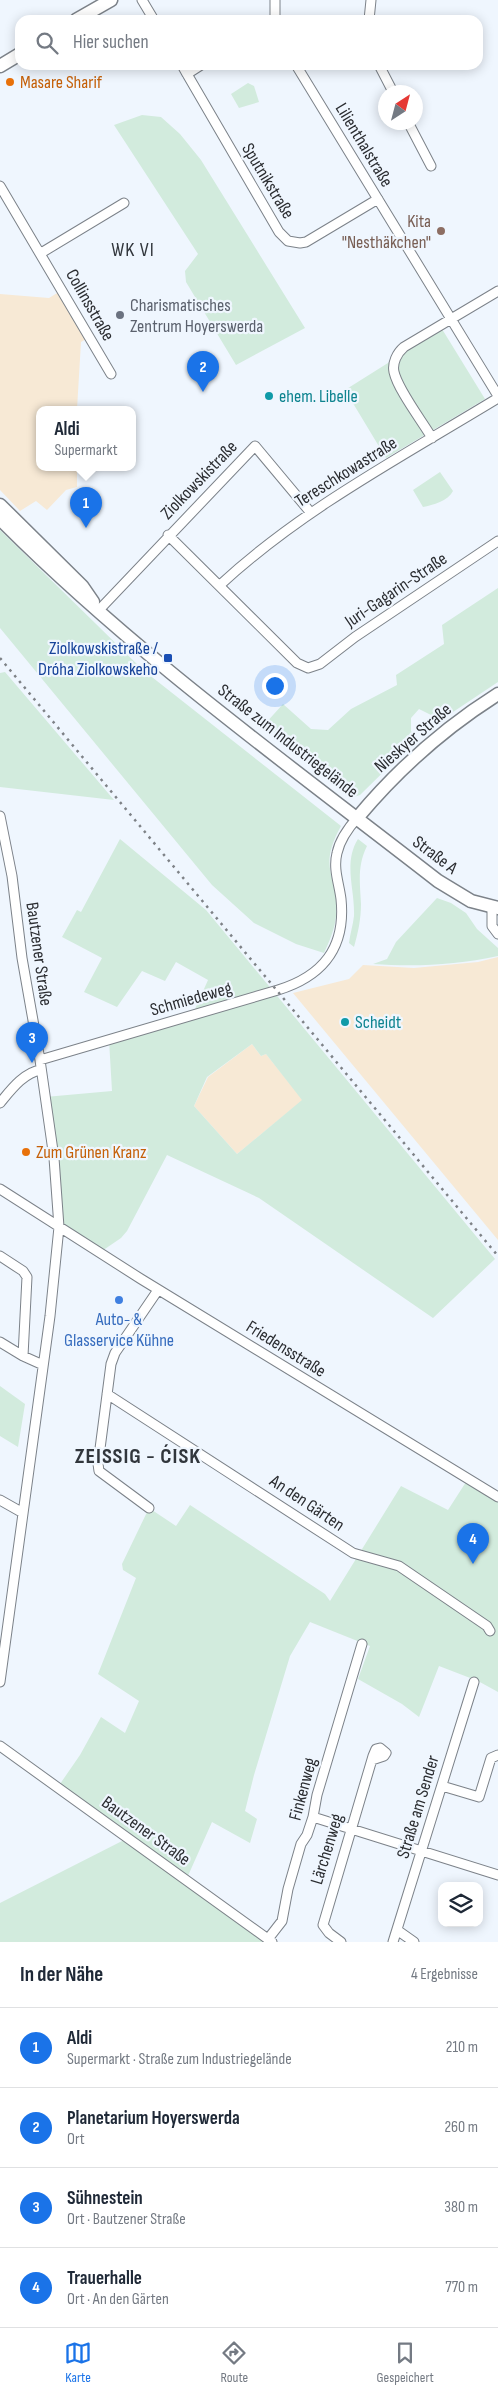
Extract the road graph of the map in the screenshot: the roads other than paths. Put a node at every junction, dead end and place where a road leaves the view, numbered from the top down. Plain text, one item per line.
1 (111, 0) edge
2 (142, 0) edge
3 (276, 0) edge
4 (371, 0) edge
5 (85, 15) edge
6 (151, 15) edge
7 (275, 15) edge
8 (370, 15) edge
9 (15, 57) edge
10 (0, 66) edge
11 (185, 70) edge
12 (193, 70) edge
13 (299, 70) edge
14 (382, 70) edge
15 (187, 74) junction
16 (389, 85) edge
17 (412, 130) edge
18 (431, 166) dead end
19 (0, 186) edge
20 (378, 199) junction
21 (124, 203) dead end
22 (41, 253) junction
23 (498, 291) edge
24 (451, 319) junction
25 (111, 374) dead end
26 (498, 397) edge
27 (432, 438) junction
28 (0, 505) edge
29 (310, 513) junction
30 (0, 519) edge
31 (168, 535) junction
32 (498, 541) edge
33 (220, 586) junction
34 (97, 608) junction
35 (313, 667) joint
36 (498, 694) edge
37 (0, 816) edge
38 (358, 817) junction
39 (495, 908) edge
40 (498, 934) edge
41 (336, 944) joint
42 (40, 1060) junction
43 (41, 1070) junction
44 (0, 1104) edge
45 (0, 1189) edge
46 (59, 1227) junction
47 (0, 1256) edge
48 (158, 1290) junction
49 (0, 1342) edge
50 (23, 1356) junction
51 (43, 1365) junction
52 (107, 1394) junction
53 (498, 1497) edge
54 (0, 1500) edge
55 (149, 1508) dead end
56 (23, 1513) junction
57 (490, 1631) dead end
58 (362, 1644) dead end
59 (0, 1682) edge
60 (474, 1682) dead end
61 (0, 1746) edge
62 (498, 1755) edge
63 (372, 1760) dead end
64 (442, 1786) junction
65 (313, 1817) junction
66 (350, 1829) junction
67 (422, 1851) junction
68 (498, 1875) edge
69 (397, 1930) junction
70 (270, 1941) edge
71 (341, 1942) edge
72 (394, 1942) edge
73 (414, 1942) edge

1 - 5 main road
2 - 6 street
3 - 7 street
4 - 8 street
9 - 10 main road
11 - 15 street, Sputnikstraße
12 - 15 street
13 - 20 street, Lilienthalstraße
14 - 16 street
15 - 20 street, Sputnikstraße
17 - 18 street
19 - 22 street, Collinsstraße
20 - 24 street, Lilienthalstraße
21 - 22 street
22 - 25 street, Collinsstraße
23 - 24 street
24 - 26 street, Lilienthalstraße
24 - 27 street
26 - 27 street, Tereschkowastraße
27 - 29 street, Tereschkowastraße
28 - 34 main road, Straße zum Industriegelände
29 - 31 street, Ziolkowskistraße
29 - 33 street, Tereschkowastraße
30 - 34 main road, Straße zum Industriegelände
31 - 33 street, Ziolkowskistraße
31 - 34 street, Ziolkowskistraße
32 - 35 street, Juri-Gagarin-Straße
33 - 35 street, Ziolkowskistraße
34 - 38 main road, Straße zum Industriegelände
36 - 38 main road, Nieskyer Straße
37 - 42 street, Bautzener Straße
38 - 39 main road, Straße A
38 - 41 street, Straße zum Industriegelände
39 - 40 street
41 - 42 street, Schmiedeweg
42 - 43 street, Bautzener Straße
43 - 44 street
43 - 46 street, Bautzener Straße
45 - 46 street, Friedensstraße
46 - 48 street, Friedensstraße
46 - 51 street, Bautzener Straße
47 - 50 street
48 - 52 street
48 - 53 street, Friedensstraße
49 - 50 street
50 - 51 street
51 - 56 street, Bautzener Straße
52 - 55 street
52 - 57 street, An den Gärten
54 - 56 street
56 - 59 street, Bautzener Straße
58 - 65 street, Finkenweg
60 - 64 street, Straße am Sender
61 - 70 street, Bautzener Straße
62 - 64 street
63 - 66 street, Lärchenweg
64 - 67 street, Straße am Sender
65 - 66 street
65 - 70 street, Finkenweg
66 - 67 street
66 - 71 street, Lärchenweg
67 - 68 street
67 - 69 street, Straße am Sender
69 - 72 street, Straße am Sender
69 - 73 street

